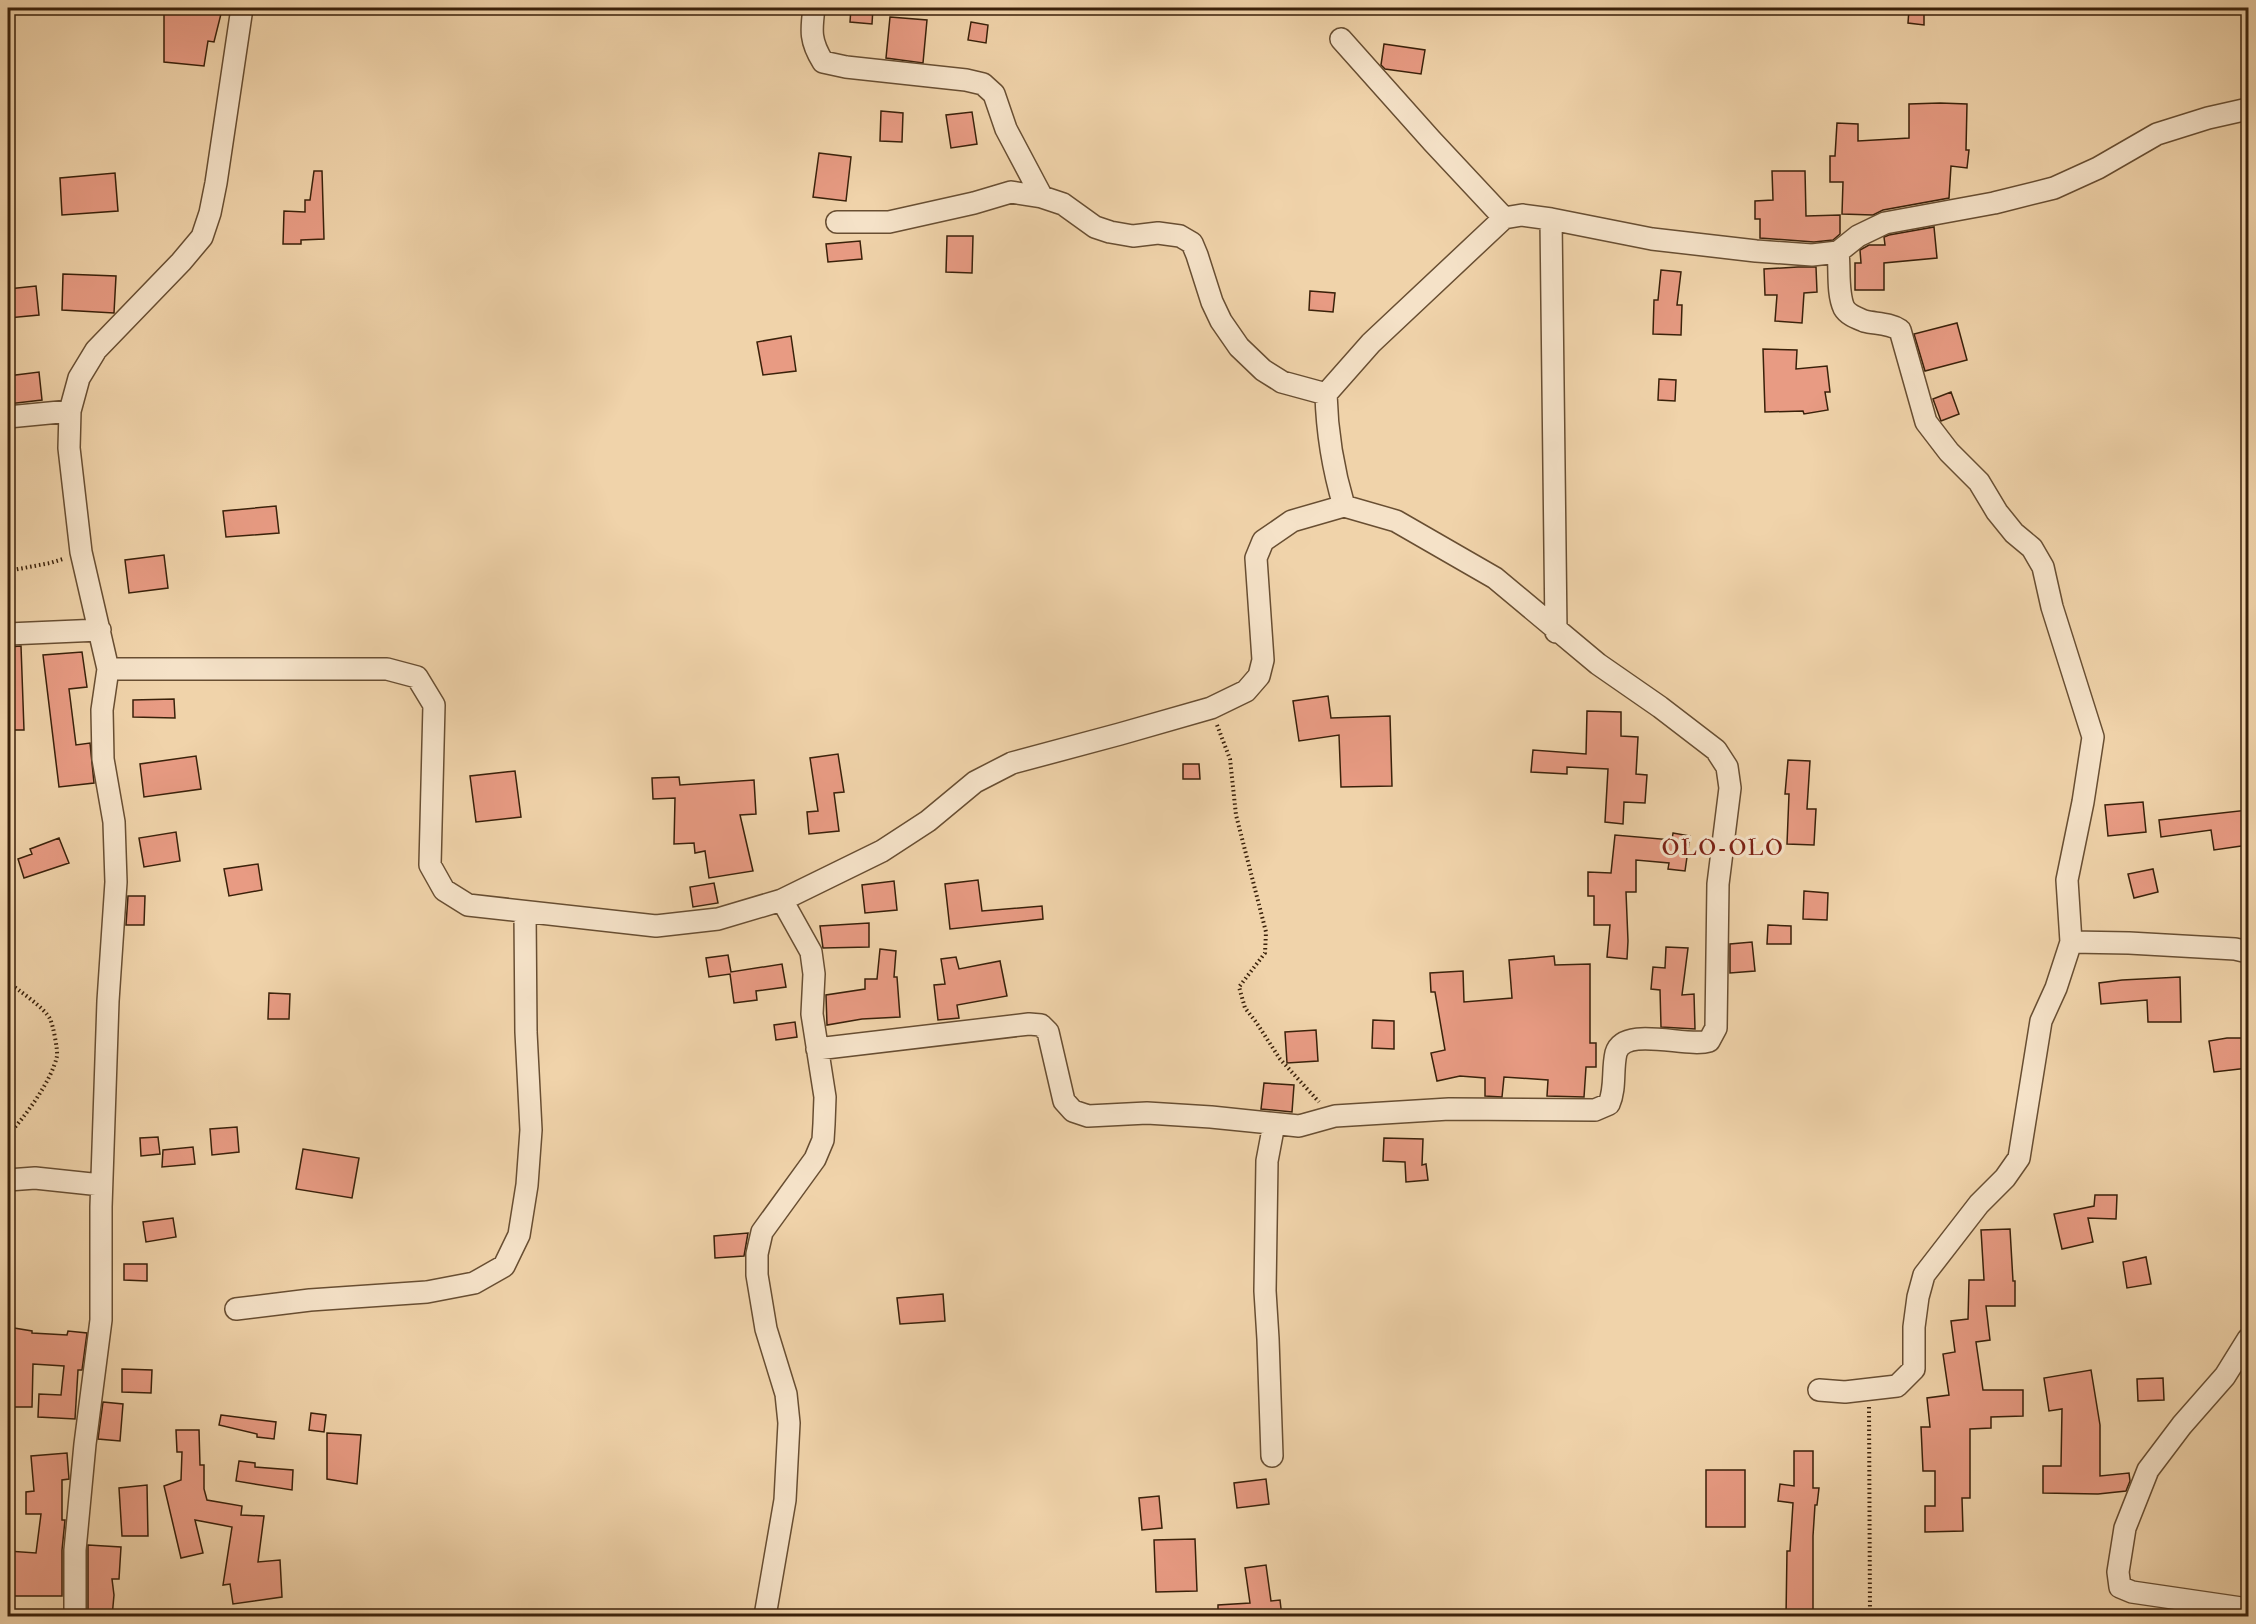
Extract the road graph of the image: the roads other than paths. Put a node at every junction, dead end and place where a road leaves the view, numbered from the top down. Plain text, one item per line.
1 (242, 8) edge
2 (814, 8) edge
3 (1341, 39) dead end
4 (2248, 109) edge
5 (1042, 197) junction
6 (1504, 218) junction
7 (1551, 219) junction
8 (837, 222) dead end
9 (1838, 252) junction
10 (1326, 394) junction
11 (70, 411) junction
12 (8, 417) edge
13 (1344, 506) junction
14 (100, 630) junction
15 (1556, 632) junction
16 (8, 634) edge
17 (108, 669) junction
18 (783, 900) junction
19 (525, 912) junction
20 (2071, 942) junction
21 (2248, 952) edge
22 (817, 1049) junction
23 (1274, 1124) junction
24 (8, 1180) edge
25 (102, 1185) junction
26 (236, 1309) dead end
27 (2248, 1339) edge
28 (1819, 1390) dead end
29 (1272, 1456) dead end
30 (2248, 1609) edge
31 (75, 1617) edge
32 (765, 1617) edge

1 - 11 street
2 - 5 street
3 - 6 street
4 - 9 street
5 - 8 street
5 - 10 street
6 - 7 street
6 - 10 street
7 - 9 street
7 - 15 street
9 - 20 street
10 - 13 street
11 - 12 street
11 - 14 street
13 - 15 street
13 - 18 street
14 - 16 street
14 - 17 street
15 - 23 street
17 - 19 street
17 - 25 street
18 - 19 street
18 - 22 street
19 - 26 street
20 - 21 street
20 - 28 street
22 - 23 street
22 - 32 street
23 - 29 street
24 - 25 street
25 - 31 street
27 - 30 street

